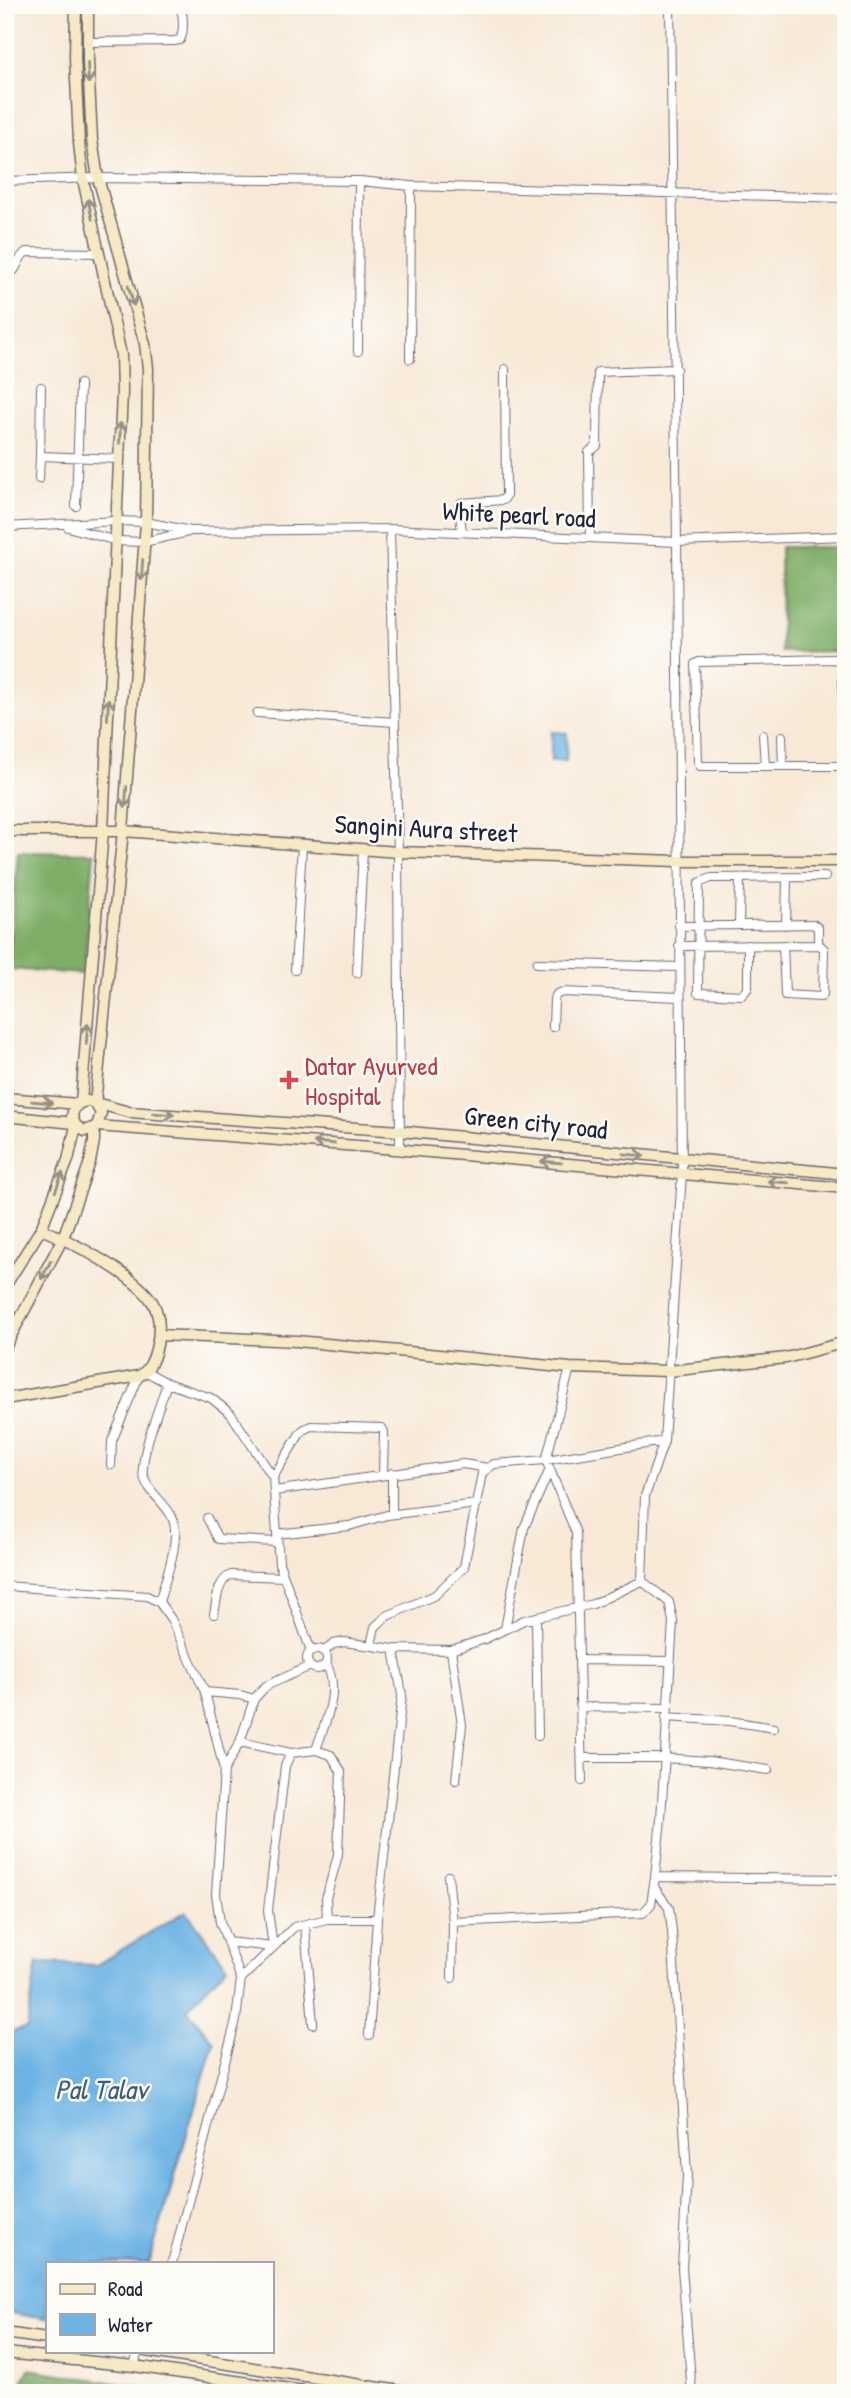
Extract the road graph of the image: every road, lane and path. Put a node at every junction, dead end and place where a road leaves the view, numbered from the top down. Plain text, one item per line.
1 (75, 5) edge
2 (670, 5) edge
3 (88, 6) edge
4 (88, 42) junction
5 (98, 178) junction
6 (83, 179) junction
7 (5, 181) edge
8 (359, 181) junction
9 (411, 186) junction
10 (674, 193) junction
11 (846, 198) edge
12 (99, 253) junction
13 (5, 275) edge
14 (358, 351) dead end
15 (410, 359) dead end
16 (505, 369) dead end
17 (676, 369) junction
18 (80, 384) dead end
19 (41, 387) dead end
20 (40, 456) junction
21 (78, 458) junction
22 (119, 459) junction
23 (39, 480) dead end
24 (76, 506) dead end
25 (117, 521) junction
26 (146, 522) junction
27 (63, 525) junction
28 (5, 527) edge
29 (390, 529) junction
30 (191, 531) junction
31 (462, 532) junction
32 (846, 536) edge
33 (590, 538) junction
34 (116, 541) junction
35 (144, 541) junction
36 (677, 542) junction
37 (257, 713) dead end
38 (395, 722) junction
39 (697, 734) junction
40 (678, 735) junction
41 (764, 735) dead end
42 (782, 736) dead end
43 (846, 759) edge
44 (765, 766) junction
45 (783, 766) junction
46 (5, 831) edge
47 (103, 831) junction
48 (123, 831) junction
49 (302, 844) junction
50 (363, 849) junction
51 (398, 852) junction
52 (678, 861) junction
53 (846, 861) edge
54 (825, 877) dead end
55 (740, 878) junction
56 (787, 878) junction
57 (698, 925) junction
58 (739, 925) junction
59 (786, 925) junction
60 (679, 926) junction
61 (748, 945) junction
62 (783, 945) junction
63 (818, 945) junction
64 (679, 946) junction
65 (698, 946) junction
66 (537, 962) dead end
67 (679, 967) junction
68 (295, 970) dead end
69 (357, 973) dead end
70 (679, 997) junction
71 (553, 1027) dead end
72 (5, 1098) edge
73 (80, 1103) junction
74 (96, 1104) junction
75 (5, 1116) edge
76 (75, 1125) junction
77 (96, 1127) junction
78 (400, 1131) junction
79 (400, 1149) junction
80 (682, 1160) junction
81 (682, 1174) junction
82 (846, 1174) edge
83 (846, 1188) edge
84 (41, 1229) junction
85 (63, 1238) junction
86 (5, 1286) edge
87 (159, 1335) junction
88 (846, 1342) edge
89 (5, 1347) edge
90 (570, 1368) junction
91 (669, 1371) junction
92 (143, 1374) junction
93 (166, 1383) junction
94 (5, 1399) edge
95 (664, 1441) junction
96 (546, 1460) junction
97 (111, 1465) dead end
98 (488, 1468) junction
99 (550, 1469) junction
100 (388, 1473) junction
101 (273, 1478) junction
102 (274, 1491) junction
103 (477, 1504) junction
104 (393, 1514) junction
105 (207, 1518) dead end
106 (277, 1538) junction
107 (284, 1577) junction
108 (642, 1581) junction
109 (5, 1586) edge
110 (159, 1602) junction
111 (579, 1607) junction
112 (215, 1614) dead end
113 (536, 1617) junction
114 (505, 1629) junction
115 (371, 1645) junction
116 (394, 1649) junction
117 (451, 1650) junction
118 (311, 1651) junction
119 (324, 1651) junction
120 (580, 1660) junction
121 (670, 1661) junction
122 (326, 1663) junction
123 (310, 1666) junction
124 (205, 1692) junction
125 (254, 1699) junction
126 (581, 1707) junction
127 (666, 1712) junction
128 (774, 1728) dead end
129 (538, 1736) dead end
130 (240, 1742) junction
131 (317, 1750) junction
132 (291, 1753) junction
133 (582, 1758) junction
134 (663, 1758) junction
135 (224, 1770) junction
136 (768, 1770) dead end
137 (456, 1780) dead end
138 (582, 1781) dead end
139 (448, 1876) dead end
140 (655, 1877) junction
141 (846, 1879) edge
142 (654, 1887) junction
143 (327, 1919) junction
144 (377, 1919) junction
145 (453, 1922) junction
146 (305, 1925) junction
147 (227, 1942) junction
148 (273, 1947) junction
149 (241, 1979) junction
150 (452, 1979) dead end
151 (313, 2024) dead end
152 (369, 2035) dead end
153 (172, 2262) edge
154 (5, 2333) edge
155 (46, 2339) edge
156 (138, 2352) edge
157 (151, 2352) edge
158 (5, 2353) edge
159 (134, 2366) junction
160 (313, 2377) junction
161 (312, 2392) edge
162 (318, 2393) edge
163 (412, 2393) edge
164 (692, 2393) edge

1 - 6 street
2 - 10 street
3 - 4 street
3 - 4 street
4 -> 5 street
5 - 6 street
5 - 8 street
5 -> 26 street
6 - 7 street
12 -> 6 street
8 - 9 street
8 - 14 street
9 - 10 street
9 - 15 street
10 - 11 street
10 - 17 street
12 - 13 street
22 -> 12 street
16 - 31 street
17 - 33 street
17 - 36 street
18 - 21 street
19 - 20 street
20 - 21 street
20 - 23 street
21 - 22 street
21 - 24 street
22 - 25 street
25 - 26 street
25 - 27 street
25 - 34 street
26 - 30 street
26 - 35 street
27 - 28 street
27 - 34 street
29 - 30 street, White pearl road
29 - 31 street, White pearl road
29 - 38 street
30 - 35 street
31 - 33 street, White pearl road
32 - 36 street, White pearl road
33 - 36 street, White pearl road
34 - 35 street
47 -> 34 street
35 -> 48 street
36 - 40 street
37 - 38 street
38 - 51 street
39 - 40 street
39 - 43 street
39 - 44 street
40 - 52 street
41 - 44 street
42 - 45 street
43 - 45 street
44 - 45 street
46 - 47 street, Sangini Aura street
47 - 48 street, Sangini Aura street
73 -> 47 street
48 - 49 street, Sangini Aura street
48 - 74 street
49 - 50 street, Sangini Aura street
49 - 68 street
50 - 51 street, Sangini Aura street
50 - 69 street
51 - 52 street, Sangini Aura street
51 - 78 street
52 - 53 street, Sangini Aura street
52 - 60 street
54 - 56 street
55 - 56 street
55 - 57 street
55 - 58 street
56 - 59 street
57 - 58 street
57 - 60 street
57 - 65 street
58 - 59 street
59 - 63 street
60 - 64 street
61 - 62 street
61 - 65 street
61 - 65 street
62 - 63 street
62 - 63 street
64 - 65 street
64 - 67 street
66 - 67 street
67 - 70 street
70 - 71 street
70 - 80 street
72 -> 73 street
73 - 74 street
73 - 76 street
74 - 77 street
74 -> 78 street, Green city road
75 - 76 street
76 - 77 street
84 -> 76 street
79 -> 77 street, Green city road
77 - 85 street
78 - 79 street
78 -> 80 street, Green city road
81 -> 79 street, Green city road
80 - 81 street
80 - 82 street, Green city road
83 -> 81 street, Green city road
81 - 91 street
84 - 85 street
84 - 86 street
85 - 87 street
85 -> 89 street
87 - 90 street
87 - 92 street
88 - 91 street
90 - 91 street
90 - 96 street
91 - 95 street
92 - 93 street
92 - 94 street
92 - 97 street
93 - 101 street
93 - 110 street
95 - 96 street
95 - 108 street
96 - 98 street
96 - 99 street
98 - 100 street
98 - 103 street
99 - 111 street
99 - 114 street
100 - 101 street
100 - 102 street
100 - 104 street
101 - 102 street
102 - 106 street
103 - 104 street
103 - 115 street
104 - 106 street
105 - 106 street
106 - 107 street
107 - 112 street
107 - 118 street
108 - 111 street
108 - 121 street
109 - 110 street
110 - 124 street
111 - 113 street
111 - 120 street
113 - 114 street
113 - 129 street
114 - 117 street
115 - 116 street
115 - 119 street
116 - 117 street
116 - 144 street
117 - 137 street
118 - 119 street
118 - 123 street
119 - 122 street
120 - 121 street
120 - 126 street
121 - 127 street
122 - 123 street
122 - 131 street
123 - 125 street
124 - 125 street
124 - 135 street
125 - 130 street
126 - 127 street
126 - 133 street
127 - 128 street
127 - 134 street
130 - 132 street
130 - 135 street
131 - 132 street
131 - 143 street
132 - 148 street
133 - 134 street
133 - 138 street
134 - 136 street
134 - 140 street
135 - 147 street
139 - 145 street
140 - 141 street
140 - 142 street
142 - 145 street
142 - 164 street
143 - 144 street
143 - 146 street
144 - 152 street
145 - 150 street
146 - 148 street
146 - 151 street
147 - 148 street
147 - 149 street
148 - 149 street
149 - 153 street
154 - 155 street
156 - 159 street
157 - 160 street
158 - 159 street
159 - 161 street
160 - 161 street
160 - 163 street
161 - 162 street

